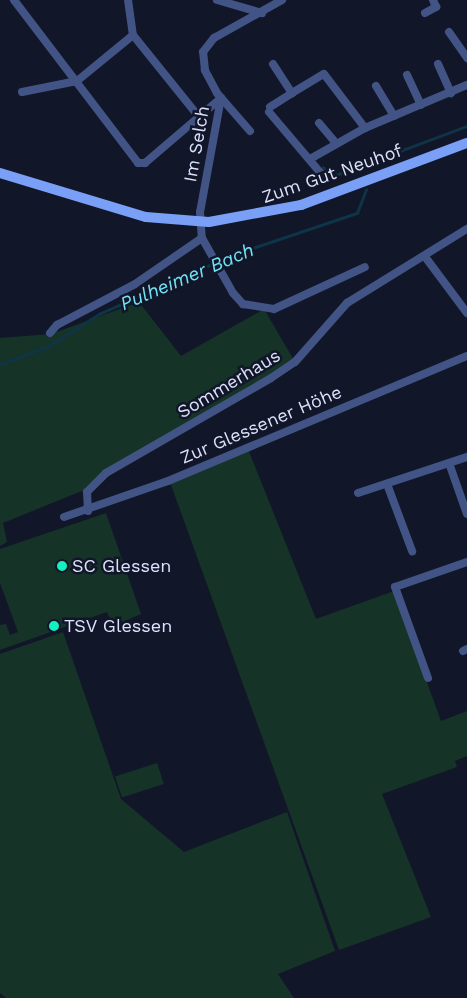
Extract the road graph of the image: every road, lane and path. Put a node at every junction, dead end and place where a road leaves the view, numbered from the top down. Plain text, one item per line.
1 (14, 0) edge
2 (128, 0) edge
3 (217, 0) edge
4 (282, 0) edge
5 (433, 0) edge
6 (262, 12) junction
7 (425, 13) dead end
8 (449, 32) dead end
9 (133, 35) junction
10 (467, 58) edge
11 (273, 64) dead end
12 (438, 64) dead end
13 (407, 75) dead end
14 (77, 81) junction
15 (467, 85) edge
16 (376, 86) dead end
17 (22, 92) dead end
18 (451, 92) junction
19 (292, 93) junction
20 (219, 96) junction
21 (421, 105) junction
22 (394, 116) junction
23 (198, 117) junction
24 (319, 123) dead end
25 (366, 128) junction
26 (250, 131) dead end
27 (336, 143) junction
28 (467, 143) edge
29 (310, 159) junction
30 (0, 173) edge
31 (324, 177) dead end
32 (201, 223) junction
33 (467, 229) edge
34 (202, 238) junction
35 (426, 258) junction
36 (365, 267) dead end
37 (467, 313) edge
38 (50, 333) dead end
39 (467, 356) edge
40 (467, 457) edge
41 (449, 463) junction
42 (387, 484) junction
43 (358, 492) dead end
44 (88, 511) junction
45 (467, 514) edge
46 (64, 517) dead end
47 (412, 551) dead end
48 (467, 564) edge
49 (428, 678) dead end

1 - 14 street
2 - 9 street
3 - 6 street
4 - 6 street, Im Selch
5 - 7 street
6 - 20 street, Im Selch
8 - 10 street
9 - 14 street
9 - 23 street
11 - 19 street
12 - 18 street
13 - 21 street
14 - 17 street
14 - 23 street
15 - 18 street
16 - 22 street
18 - 21 street
19 - 25 street
19 - 29 street
20 - 23 street
20 - 26 street
20 - 32 street, Im Selch
21 - 22 street
22 - 25 street
24 - 27 street
25 - 27 street
27 - 29 street
28 - 32 main road, Zum Gut Neuhof
29 - 31 street
30 - 32 main road, Zum Gut Neuhof
32 - 34 street, Im Selch
33 - 35 street, Sommerhaus
34 - 36 street
34 - 38 street
35 - 37 street
35 - 44 street, Sommerhaus
39 - 44 street, Zur Glessener Höhe
40 - 41 street
41 - 42 street
41 - 45 street
42 - 43 street
42 - 47 street
44 - 46 street, Zur Glessener Höhe
48 - 49 street

